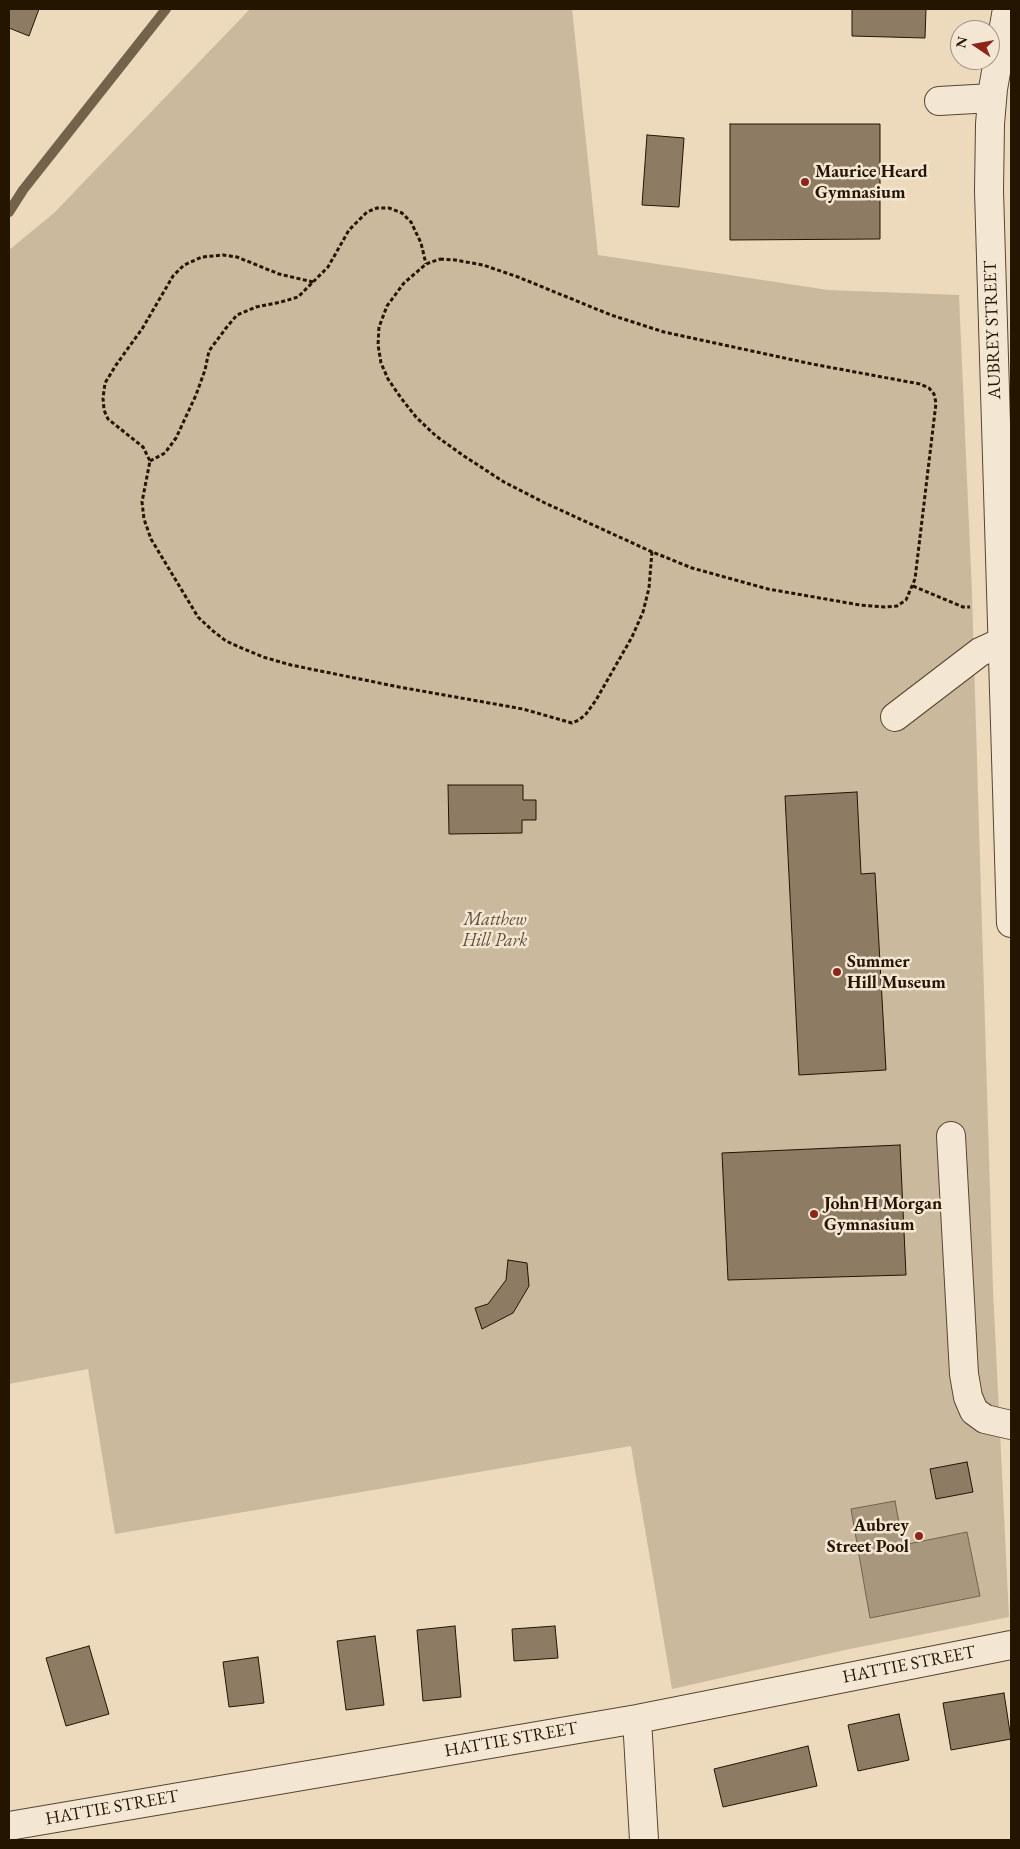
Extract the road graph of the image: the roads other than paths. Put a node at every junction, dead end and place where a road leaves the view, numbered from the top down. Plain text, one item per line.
1 (1007, 9) edge
2 (992, 98) junction
3 (939, 101) dead end
4 (1000, 191) edge
5 (1004, 641) junction
6 (895, 717) dead end
7 (1009, 765) edge
8 (1011, 923) edge
9 (951, 1136) dead end
10 (1011, 1425) edge
11 (1011, 1645) edge
12 (637, 1719) junction
13 (9, 1826) edge
14 (644, 1840) edge

1 - 2 street, AUBREY STREET
2 - 3 street
2 - 4 street, AUBREY STREET
4 - 5 street, AUBREY STREET
5 - 6 street
5 - 7 street, AUBREY STREET
7 - 8 street, AUBREY STREET
9 - 10 street
11 - 12 street, HATTIE STREET
12 - 13 street, HATTIE STREET
12 - 14 street

